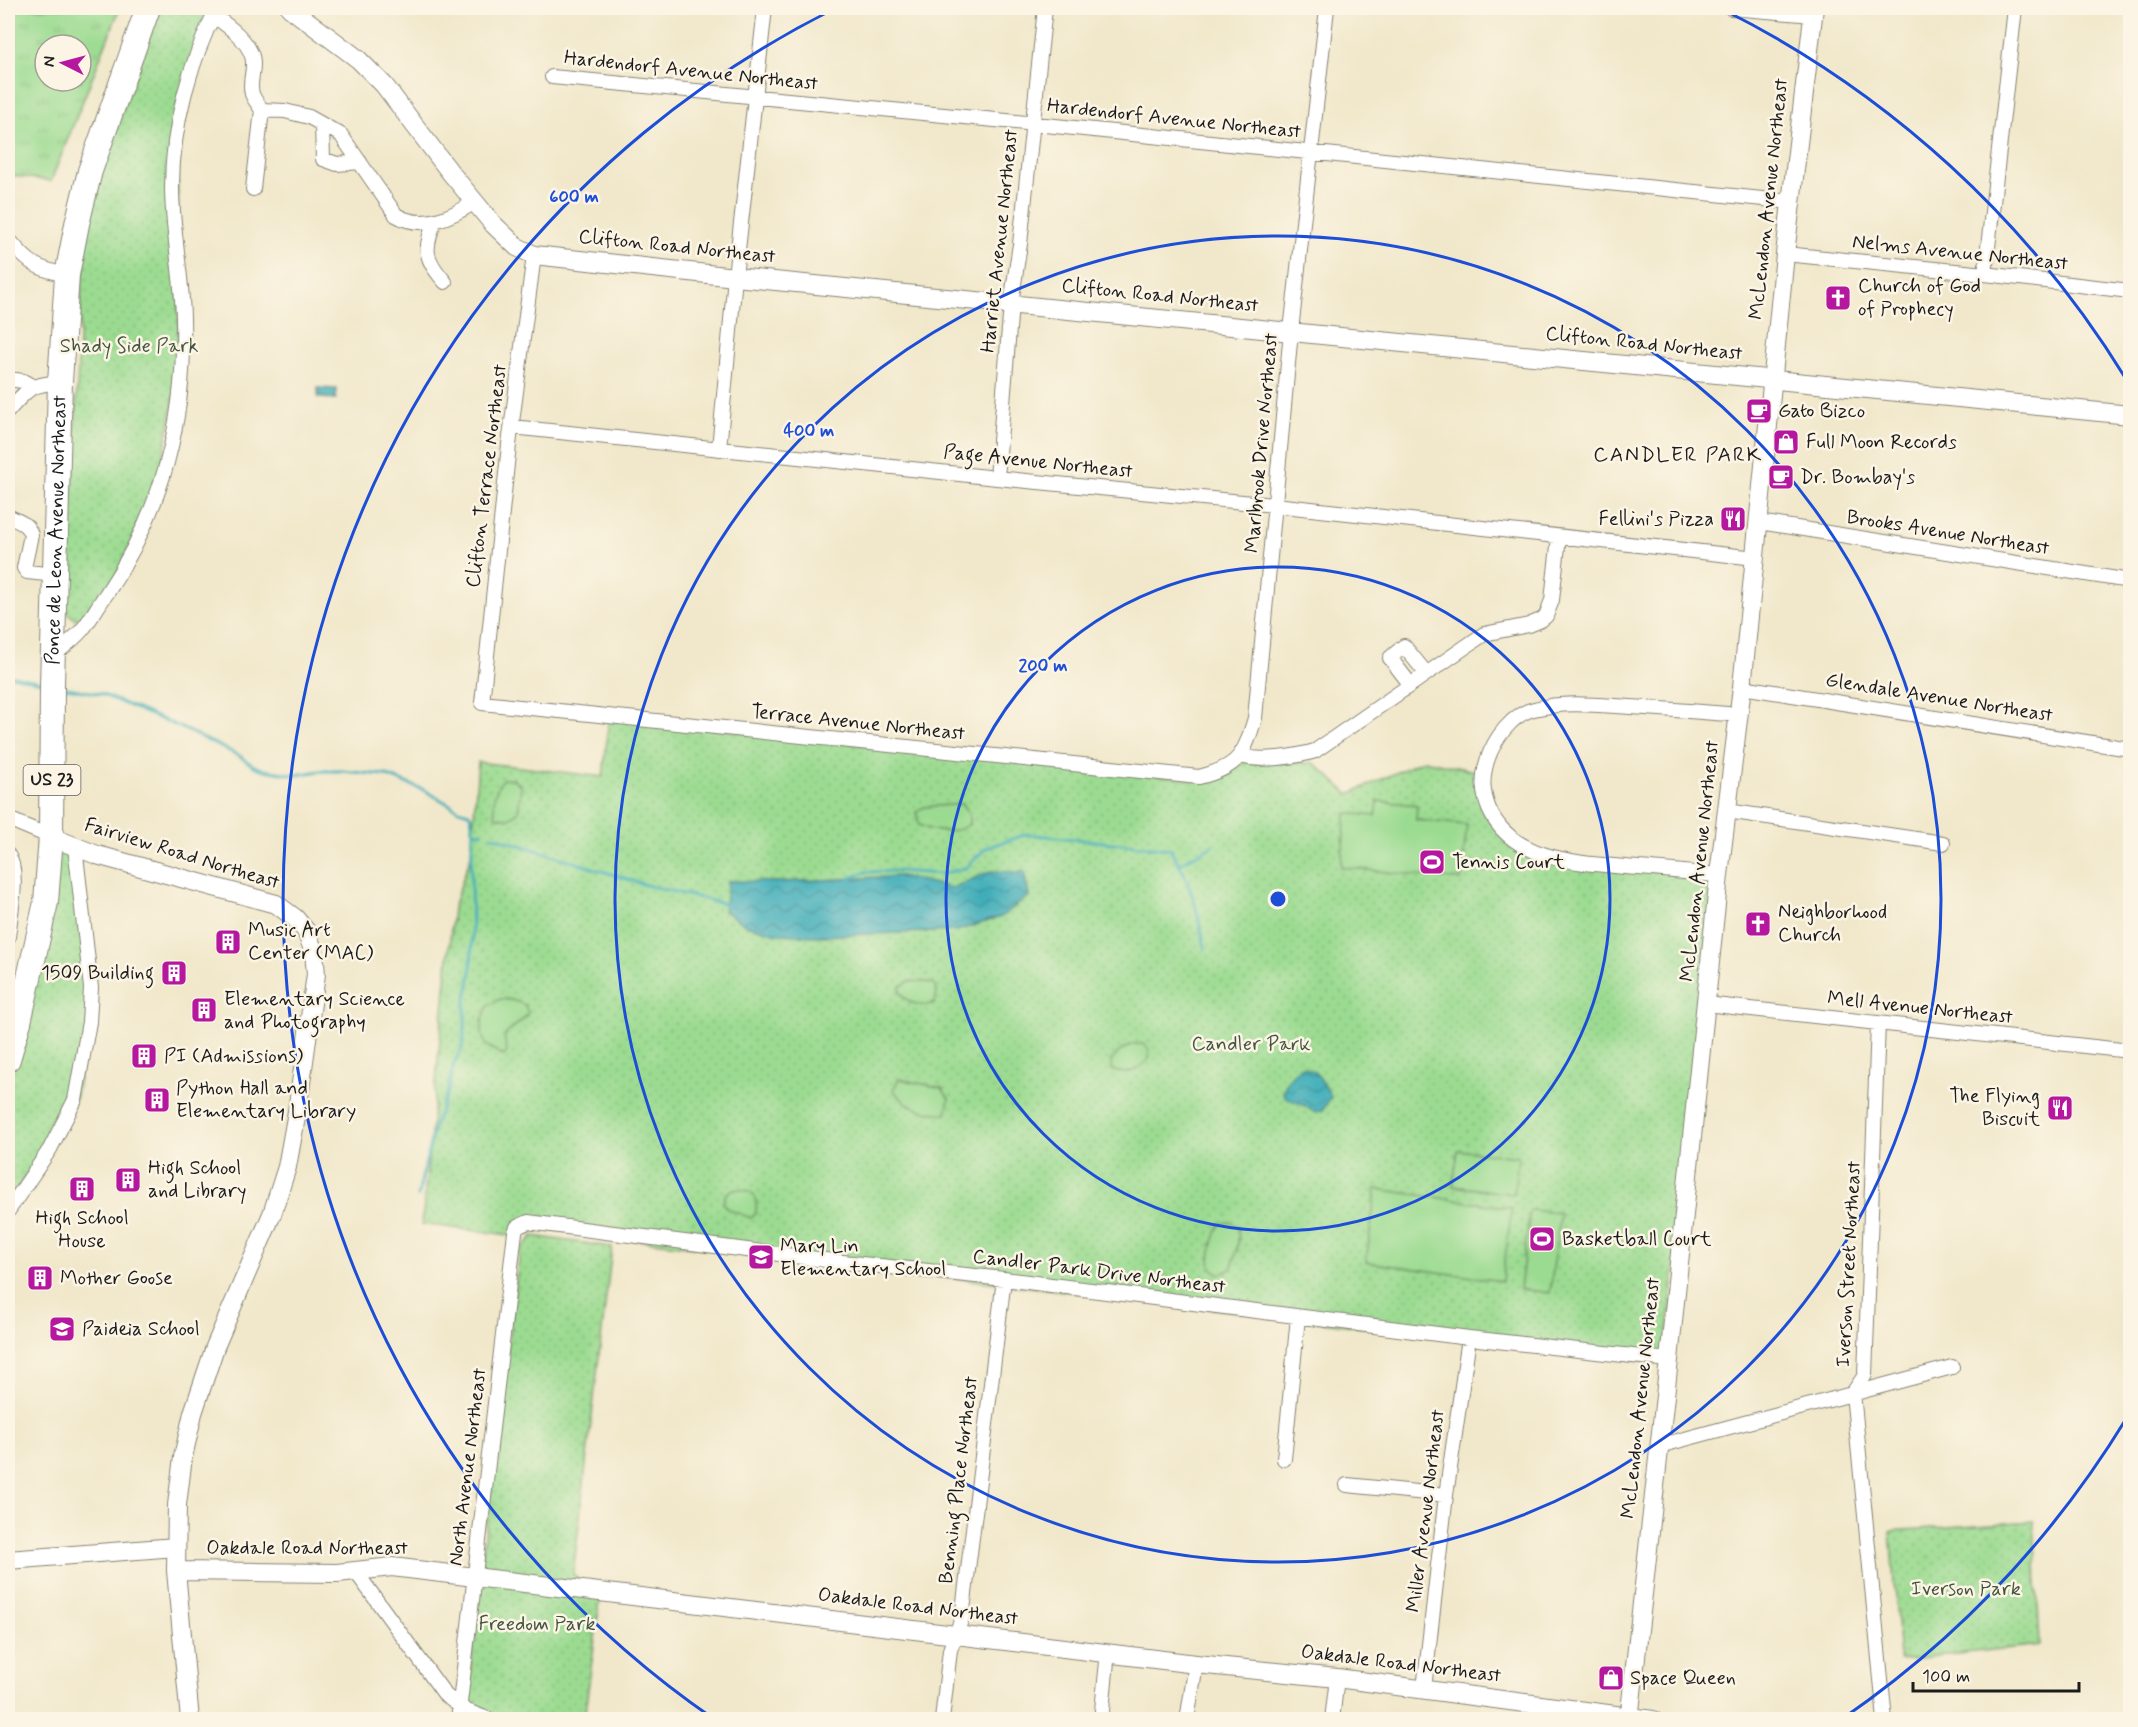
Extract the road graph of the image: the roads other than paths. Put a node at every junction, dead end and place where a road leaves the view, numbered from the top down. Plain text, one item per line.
1 (148, 8) edge
2 (290, 8) edge
3 (765, 8) edge
4 (1046, 8) edge
5 (1327, 8) edge
6 (1731, 8) edge
7 (2015, 8) edge
8 (215, 11) edge
9 (1813, 11) edge
10 (552, 77) dead end
11 (756, 98) junction
12 (262, 110) junction
13 (1032, 124) junction
14 (322, 125) junction
15 (1312, 152) junction
16 (360, 162) junction
17 (253, 189) dead end
18 (475, 202) junction
19 (1792, 202) junction
20 (435, 221) junction
21 (8, 241) edge
22 (534, 255) junction
23 (1785, 255) junction
24 (1986, 274) junction
25 (67, 275) junction
26 (735, 277) junction
27 (445, 282) dead end
28 (2130, 291) edge
29 (1011, 304) junction
30 (1292, 331) junction
31 (10, 380) edge
32 (1772, 380) junction
33 (60, 381) junction
34 (26, 391) junction
35 (8, 411) edge
36 (2130, 415) edge
37 (512, 428) junction
38 (719, 449) junction
39 (997, 478) junction
40 (1276, 505) junction
41 (8, 516) edge
42 (1759, 522) junction
43 (1559, 537) junction
44 (1755, 558) junction
45 (55, 575) junction
46 (2130, 581) edge
47 (54, 655) junction
48 (1426, 673) junction
49 (1410, 684) junction
50 (1742, 687) junction
51 (482, 703) joint
52 (1739, 715) junction
53 (2130, 749) edge
54 (1241, 756) junction
55 (1727, 811) junction
56 (8, 819) edge
57 (51, 837) junction
58 (1943, 843) dead end
59 (75, 846) junction
60 (8, 855) edge
61 (1719, 875) junction
62 (8, 937) edge
63 (1706, 1004) junction
64 (1878, 1023) junction
65 (2130, 1051) edge
66 (8, 1059) edge
67 (8, 1210) edge
68 (523, 1223) joint
69 (1004, 1279) junction
70 (1298, 1317) junction
71 (1469, 1338) junction
72 (1669, 1360) junction
73 (1952, 1367) dead end
74 (1853, 1393) junction
75 (1659, 1446) junction
76 (1284, 1459) dead end
77 (1347, 1485) dead end
78 (1446, 1495) junction
79 (176, 1547) junction
80 (8, 1560) edge
81 (176, 1571) junction
82 (356, 1572) junction
83 (475, 1578) junction
84 (956, 1634) junction
85 (1108, 1652) junction
86 (1196, 1664) junction
87 (1337, 1678) junction
88 (1424, 1689) junction
89 (458, 1712) edge
90 (1629, 1718) edge
91 (190, 1719) edge
92 (490, 1719) edge
93 (942, 1719) edge
94 (1101, 1719) edge
95 (1187, 1719) edge
96 (1332, 1719) edge
97 (1653, 1719) edge
98 (1885, 1719) edge

1 - 25 highway, Ponce de Leon Avenue Northeast / US 23
2 - 18 street, Clifton Road Northeast
3 - 11 street
4 - 13 street, Harriet Avenue Northeast
5 - 15 street, Marlbrook Drive Northeast
6 - 9 street
7 - 24 street
8 - 12 street
8 - 47 street
9 - 19 street, McLendon Avenue Northeast
10 - 11 street, Hardendorf Avenue Northeast
11 - 13 street, Hardendorf Avenue Northeast
11 - 26 street
12 - 14 street
12 - 17 street
13 - 15 street, Hardendorf Avenue Northeast
13 - 29 street, Harriet Avenue Northeast
14 - 16 street
14 - 16 street
15 - 19 street, Hardendorf Avenue Northeast
15 - 30 street, Marlbrook Drive Northeast
16 - 20 street
18 - 20 street
18 - 22 street, Clifton Road Northeast
19 - 23 street, McLendon Avenue Northeast
20 - 27 street
21 - 25 street
22 - 26 street, Clifton Road Northeast
22 - 37 street, Clifton Terrace Northeast
23 - 24 street, Nelms Avenue Northeast
23 - 32 street, McLendon Avenue Northeast
24 - 28 street, Nelms Avenue Northeast
25 - 33 highway, Ponce de Leon Avenue Northeast / US 23
26 - 29 street, Clifton Road Northeast
26 - 38 street
29 - 30 street, Clifton Road Northeast
29 - 39 street, Harriet Avenue Northeast
30 - 32 street, Clifton Road Northeast
30 - 40 street, Marlbrook Drive Northeast
31 - 34 street
32 - 36 street, Clifton Road Northeast
32 - 42 street, McLendon Avenue Northeast
33 - 34 street
33 - 45 highway, Ponce de Leon Avenue Northeast / US 23
34 - 35 street
37 - 38 street, Page Avenue Northeast
37 - 51 street, Clifton Terrace Northeast
38 - 39 street, Page Avenue Northeast
39 - 40 street, Page Avenue Northeast
40 - 43 street, Page Avenue Northeast
40 - 54 street, Marlbrook Drive Northeast
41 - 45 street
42 - 44 street, McLendon Avenue Northeast
42 - 46 street, Brooks Avenue Northeast
43 - 44 street, Page Avenue Northeast
43 - 48 street
44 - 50 street, McLendon Avenue Northeast
45 - 47 highway, Ponce de Leon Avenue Northeast / US 23
47 - 57 highway, Ponce de Leon Avenue Northeast / US 23
48 - 49 street
48 - 49 street
49 - 54 street
50 - 52 street, McLendon Avenue Northeast
50 - 53 street, Glendale Avenue Northeast
51 - 54 street, Terrace Avenue Northeast
52 - 55 street, McLendon Avenue Northeast
52 - 61 street
55 - 58 street
55 - 61 street, McLendon Avenue Northeast
56 - 57 street
57 - 59 street, Fairview Road Northeast
57 - 66 highway, Ponce de Leon Avenue Northeast / US 23
59 - 67 street
59 - 79 street, Fairview Road Northeast
60 - 62 street
61 - 63 street, McLendon Avenue Northeast
63 - 64 street, Mell Avenue Northeast
63 - 72 street, McLendon Avenue Northeast
64 - 65 street, Mell Avenue Northeast
64 - 74 street, Iverson Street Northeast
68 - 69 street, Candler Park Drive Northeast
68 - 83 street, North Avenue Northeast
69 - 70 street, Candler Park Drive Northeast
69 - 84 street, Benning Place Northeast
70 - 71 street, Candler Park Drive Northeast
70 - 76 street
71 - 72 street, Candler Park Drive Northeast
71 - 78 street, Miller Avenue Northeast
72 - 75 street, McLendon Avenue Northeast
73 - 74 street
74 - 75 street
74 - 98 street, Iverson Street Northeast
75 - 90 street, McLendon Avenue Northeast
77 - 78 street
78 - 88 street, Miller Avenue Northeast
79 - 80 street
79 - 81 street, Fairview Road Northeast
81 - 82 street, Oakdale Road Northeast
81 - 91 street, Fairview Road Northeast
82 - 83 street, Oakdale Road Northeast
82 - 89 street
83 - 84 street, Oakdale Road Northeast
83 - 89 street, North Avenue Northeast
84 - 85 street, Oakdale Road Northeast
84 - 93 street, Benning Place Northeast
85 - 86 street, Oakdale Road Northeast
85 - 94 street
86 - 87 street, Oakdale Road Northeast
86 - 95 street
87 - 88 street, Oakdale Road Northeast
87 - 96 street
88 - 90 street, Oakdale Road Northeast
89 - 92 street
90 - 97 street, Oakdale Road Northeast

